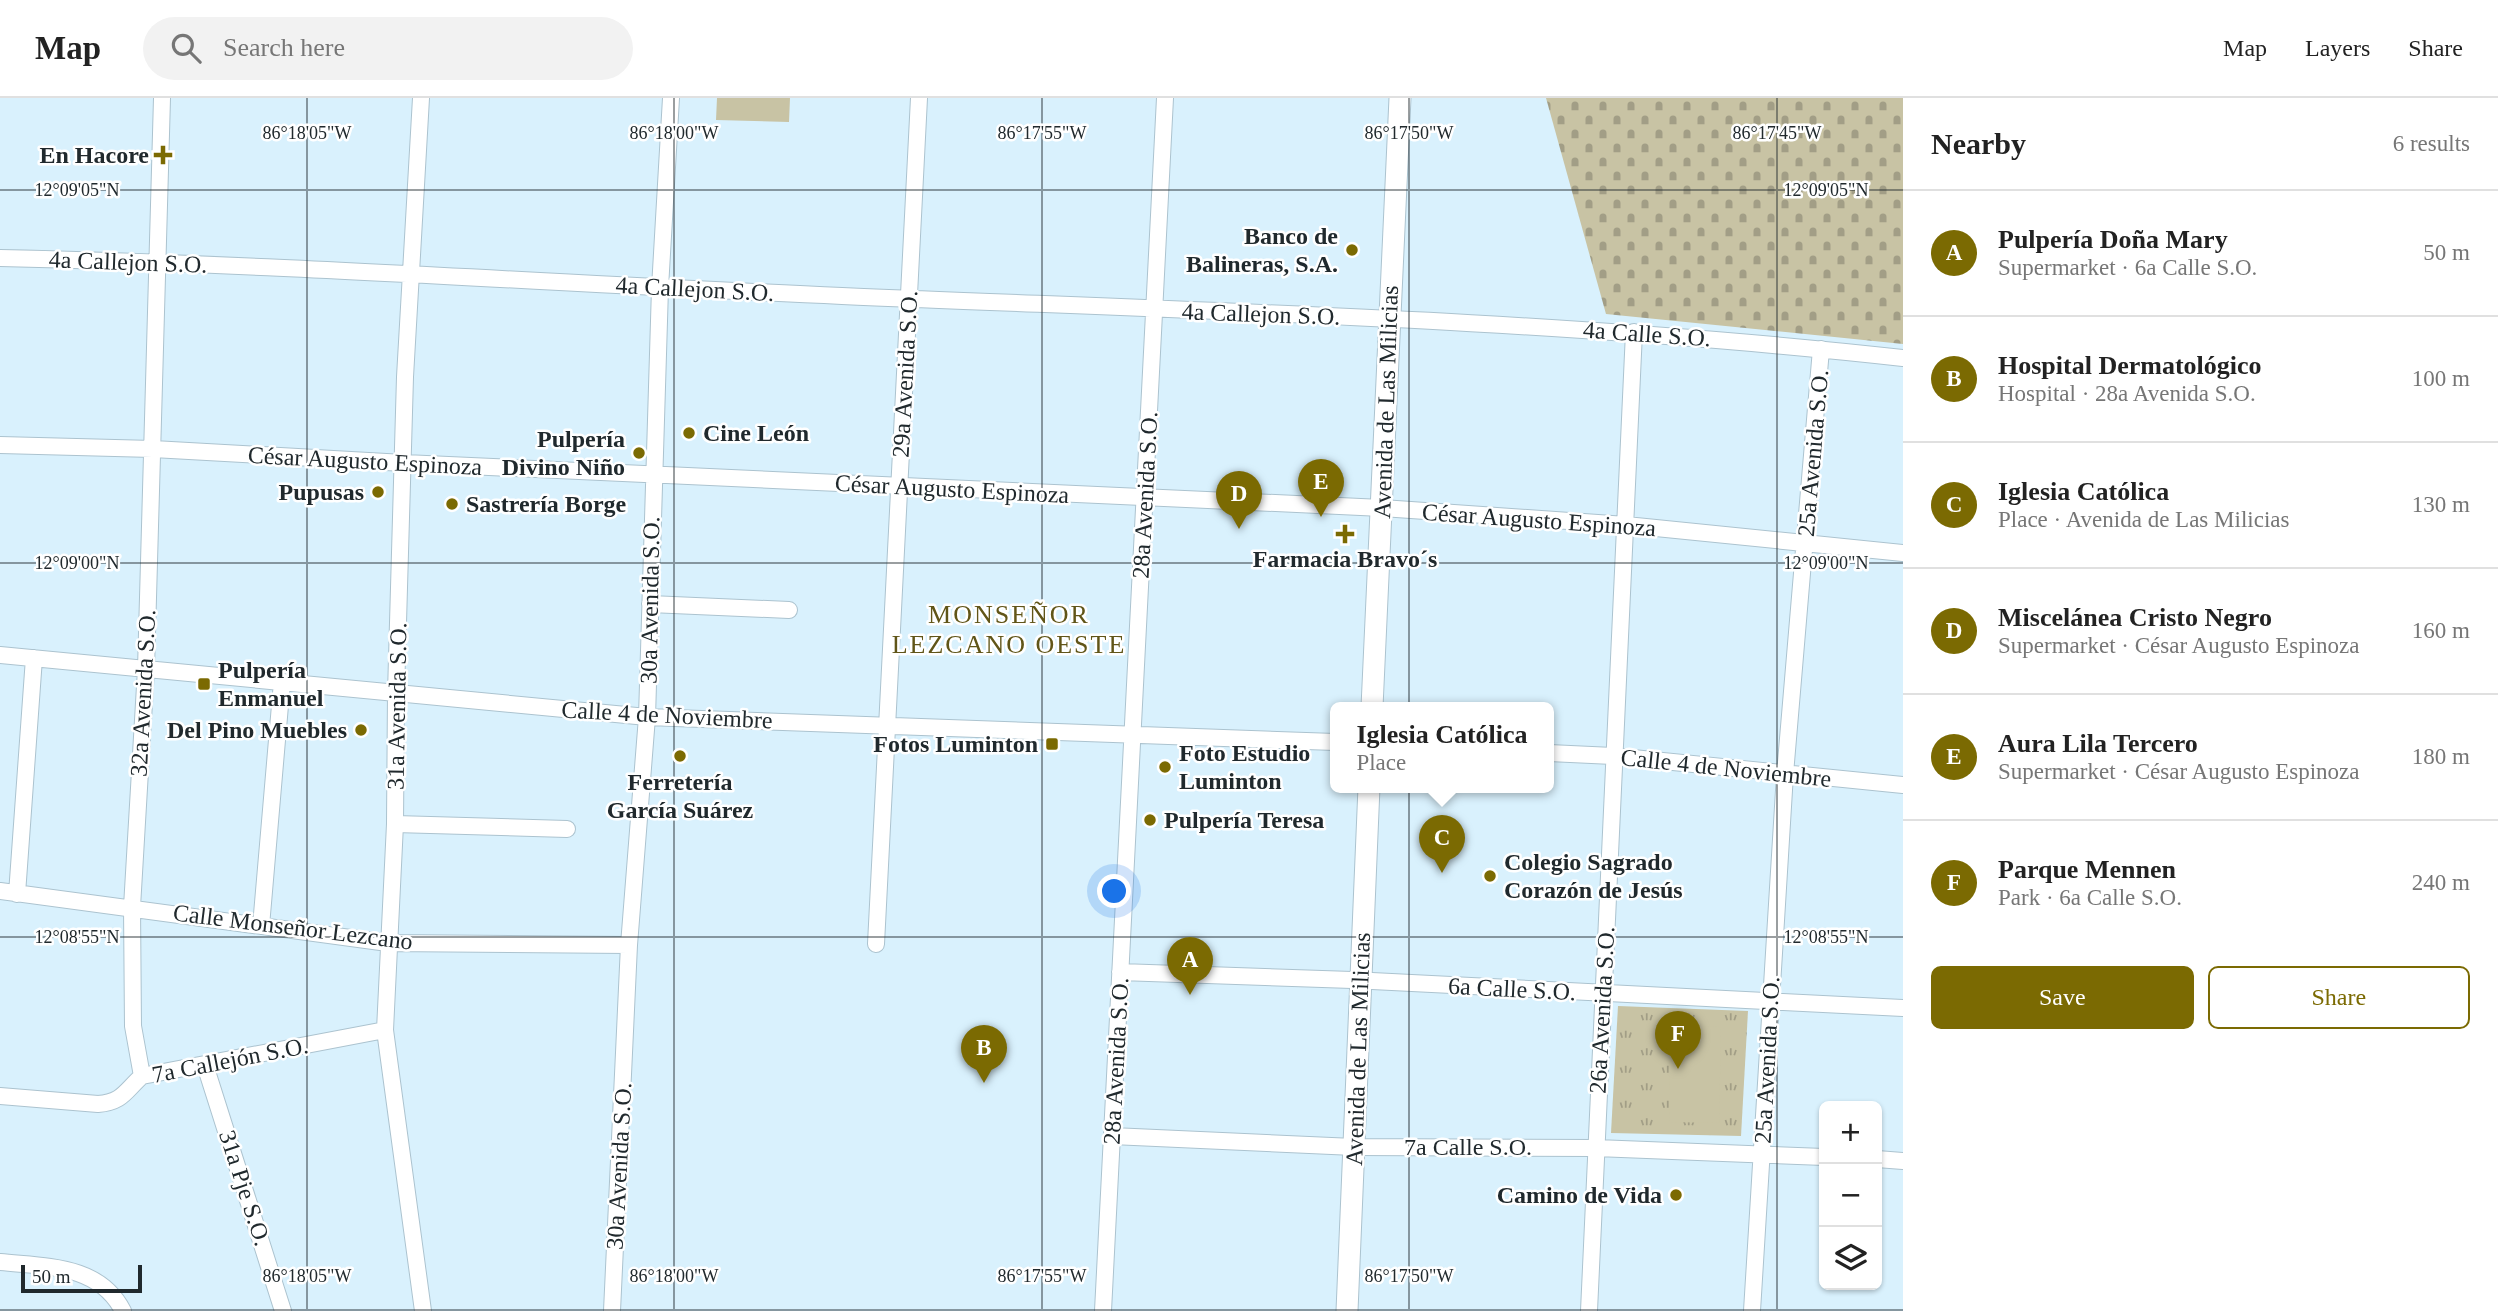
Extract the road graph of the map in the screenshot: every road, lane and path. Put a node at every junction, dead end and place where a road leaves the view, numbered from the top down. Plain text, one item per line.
1 (162, 98) edge
2 (421, 98) edge
3 (671, 98) edge
4 (919, 98) edge
5 (1165, 98) edge
6 (1400, 98) edge
7 (0, 258) edge
8 (157, 261) junction
9 (411, 275) junction
10 (660, 288) junction
11 (909, 299) junction
12 (1154, 309) junction
13 (1389, 319) junction
14 (1634, 332) junction
15 (1821, 349) junction
16 (1903, 358) edge
17 (0, 445) edge
18 (153, 449) junction
19 (404, 463) junction
20 (653, 475) junction
21 (899, 486) junction
22 (1144, 497) junction
23 (1382, 508) junction
24 (1626, 526) junction
25 (1805, 544) junction
26 (1903, 553) edge
27 (650, 604) junction
28 (789, 610) dead end
29 (0, 654) edge
30 (34, 658) junction
31 (146, 669) junction
32 (282, 682) junction
33 (396, 693) junction
34 (1372, 702) edge
35 (647, 717) junction
36 (887, 726) junction
37 (1132, 735) junction
38 (1330, 742) edge
39 (1554, 753) edge
40 (1613, 757) junction
41 (1785, 774) junction
42 (1903, 785) edge
43 (1368, 793) edge
44 (395, 824) junction
45 (567, 829) dead end
46 (0, 891) edge
47 (17, 894) junction
48 (132, 907) junction
49 (261, 926) junction
50 (388, 943) junction
51 (876, 944) dead end
52 (629, 946) junction
53 (1120, 972) junction
54 (1361, 981) junction
55 (1603, 994) junction
56 (1769, 1001) junction
57 (1903, 1008) edge
58 (384, 1030) junction
59 (205, 1065) junction
60 (142, 1076) junction
61 (0, 1096) edge
62 (1112, 1136) junction
63 (1354, 1147) junction
64 (1596, 1148) junction
65 (1762, 1154) junction
66 (1819, 1157) edge
67 (1882, 1159) edge
68 (1903, 1161) edge
69 (0, 1262) edge
70 (123, 1311) edge
71 (283, 1311) edge
72 (423, 1311) edge
73 (612, 1311) edge
74 (1103, 1311) edge
75 (1347, 1311) edge
76 (1589, 1311) edge
77 (1752, 1311) edge

1 - 8 street, 32a Avenida S.O.
2 - 9 street, 31a Avenida S.O.
3 - 10 street, 30a Avenida S.O.
4 - 11 street, 29a Avenida S.O.
5 - 12 street, 28a Avenida S.O.
6 - 13 main road, Avenida de Las Milicias
7 - 8 street, 4a Callejon S.O.
8 - 9 street, 4a Callejon S.O.
8 - 18 street, 32a Avenida S.O.
9 - 10 street, 4a Callejon S.O.
9 - 19 street, 31a Avenida S.O.
10 - 11 street, 4a Callejon S.O.
10 - 20 street, 30a Avenida S.O.
11 - 12 street, 4a Callejon S.O.
11 - 21 street, 29a Avenida S.O.
12 - 13 street, 4a Callejon S.O.
12 - 22 street, 28a Avenida S.O.
13 - 14 street, 4a Calle S.O.
13 - 23 main road, Avenida de Las Milicias
14 - 15 street, 4a Calle S.O.
14 - 24 street, 26a Avenida S.O.
15 - 16 street, 4a Calle S.O.
15 - 25 street, 25a Avenida S.O.
17 - 18 street, César Augusto Espinoza
18 - 19 street, César Augusto Espinoza
18 - 31 street, 32a Avenida S.O.
19 - 20 street, César Augusto Espinoza
19 - 33 street, 31a Avenida S.O.
20 - 21 street, César Augusto Espinoza
20 - 27 street, 30a Avenida S.O.
21 - 22 street, César Augusto Espinoza
21 - 36 street, 29a Avenida S.O.
22 - 23 street, César Augusto Espinoza
22 - 37 street, 28a Avenida S.O.
23 - 24 street, César Augusto Espinoza
23 - 34 main road, Avenida de Las Milicias
24 - 25 street, César Augusto Espinoza
24 - 40 street, 26a Avenida S.O.
25 - 26 street, César Augusto Espinoza
25 - 41 street, 25a Avenida S.O.
27 - 28 street
27 - 35 street, 30a Avenida S.O.
29 - 30 street, Calle 4 de Noviembre
30 - 31 street, Calle 4 de Noviembre
30 - 47 street
31 - 32 street, Calle 4 de Noviembre
31 - 48 street, 32a Avenida S.O.
32 - 33 street, Calle 4 de Noviembre
32 - 49 street
33 - 35 street, Calle 4 de Noviembre
33 - 44 street, 31a Avenida S.O.
35 - 36 street, Calle 4 de Noviembre
35 - 52 street, 30a Avenida S.O.
36 - 37 street, Calle 4 de Noviembre
36 - 51 street, 29a Avenida S.O.
37 - 38 street, Calle 4 de Noviembre
37 - 53 street, 28a Avenida S.O.
39 - 40 street, Calle 4 de Noviembre
40 - 41 street, Calle 4 de Noviembre
40 - 55 street, 26a Avenida S.O.
41 - 42 street, Calle 4 de Noviembre
41 - 56 street, 25a Avenida S.O.
43 - 54 main road, Avenida de Las Milicias
44 - 45 street
44 - 50 street, 31a Avenida S.O.
46 - 47 street, Calle Monseñor Lezcano
47 - 48 street, Calle Monseñor Lezcano
48 - 49 street, Calle Monseñor Lezcano
48 - 60 street, 32a Avenida S.O.
49 - 50 street, Calle Monseñor Lezcano
50 - 52 street, Calle Monseñor Lezcano
50 - 58 street, 31a Avenida S.O.
52 - 73 street, 30a Avenida S.O.
53 - 54 street, 6a Calle S.O.
53 - 62 street, 28a Avenida S.O.
54 - 55 street, 6a Calle S.O.
54 - 63 main road, Avenida de Las Milicias
55 - 56 street, 6a Calle S.O.
55 - 64 street, 26a Avenida S.O.
56 - 57 street, 6a Calle S.O.
56 - 65 street, 25a Avenida S.O.
58 - 59 street, 7a Callejón S.O.
58 - 72 street, 31a Avenida S.O.
59 - 60 street, 7a Callejón S.O.
59 - 71 street, 31a Pje S.O.
60 - 61 street, 7a Callejón S.O.
62 - 63 street, 7a Calle S.O.
62 - 74 street, 28a Avenida S.O.
63 - 64 street, 7a Calle S.O.
63 - 75 main road, Avenida de Las Milicias
64 - 65 street, 7a Calle S.O.
64 - 76 street, 26a Avenida S.O.
65 - 66 street, 7a Calle S.O.
65 - 77 street, 25a Avenida S.O.
67 - 68 street
69 - 70 street

